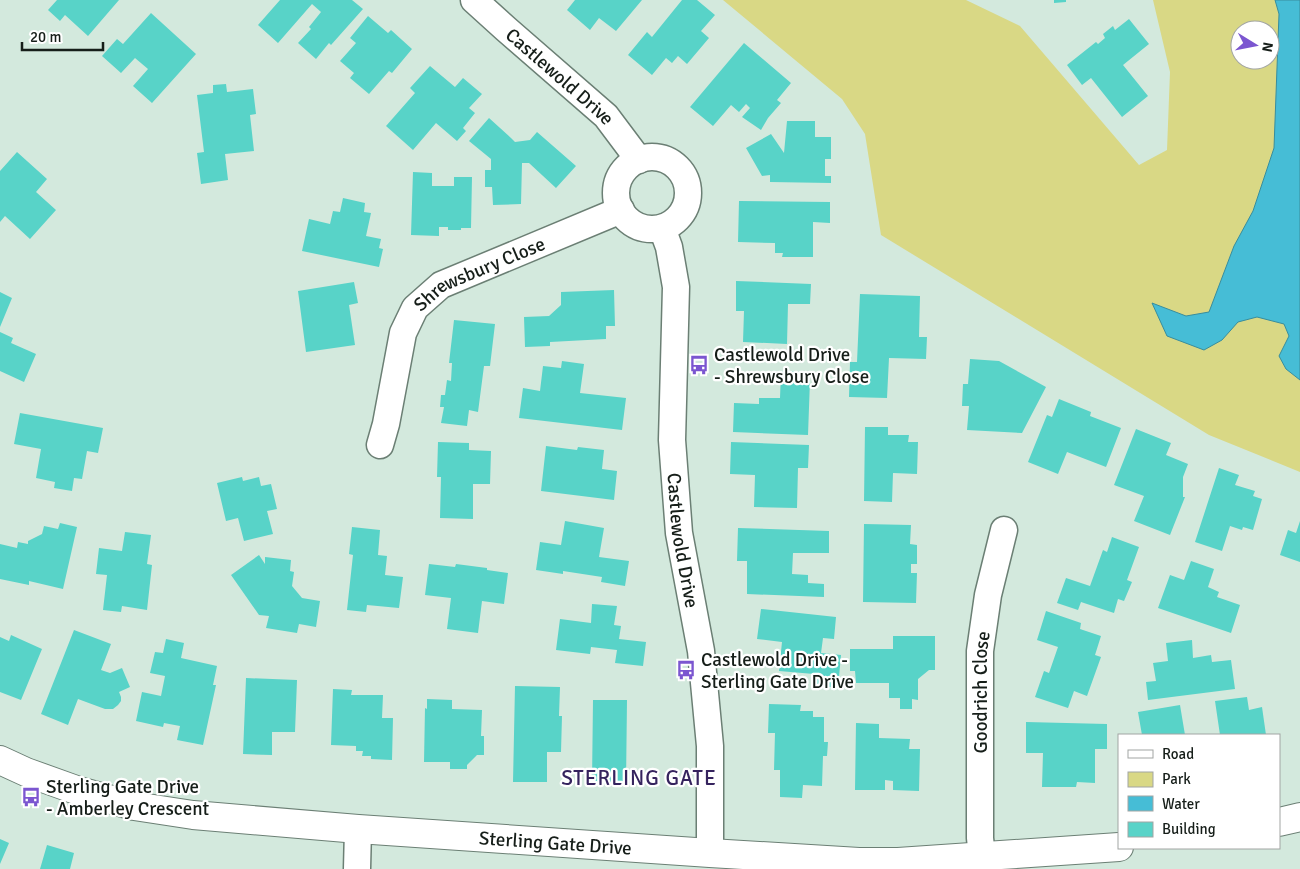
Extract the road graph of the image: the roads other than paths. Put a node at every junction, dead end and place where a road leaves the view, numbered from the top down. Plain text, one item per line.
1 (474, 0) edge
2 (639, 160) junction
3 (621, 210) junction
4 (662, 228) junction
5 (380, 445) dead end
6 (1004, 530) dead end
7 (0, 760) edge
8 (1300, 817) edge
9 (1280, 822) edge
10 (358, 829) junction
11 (1118, 847) edge
12 (710, 853) junction
13 (982, 857) junction
14 (357, 869) edge

1 - 2 street, Castlewold Drive
2 - 3 street
2 - 4 street
3 - 4 street
3 - 5 street, Shrewsbury Close
4 - 12 street, Castlewold Drive
6 - 13 street, Goodrich Close
7 - 10 street, Sterling Gate Drive
8 - 9 street
10 - 12 street, Sterling Gate Drive
10 - 14 street
11 - 13 street, Sterling Gate Drive
12 - 13 street, Sterling Gate Drive

